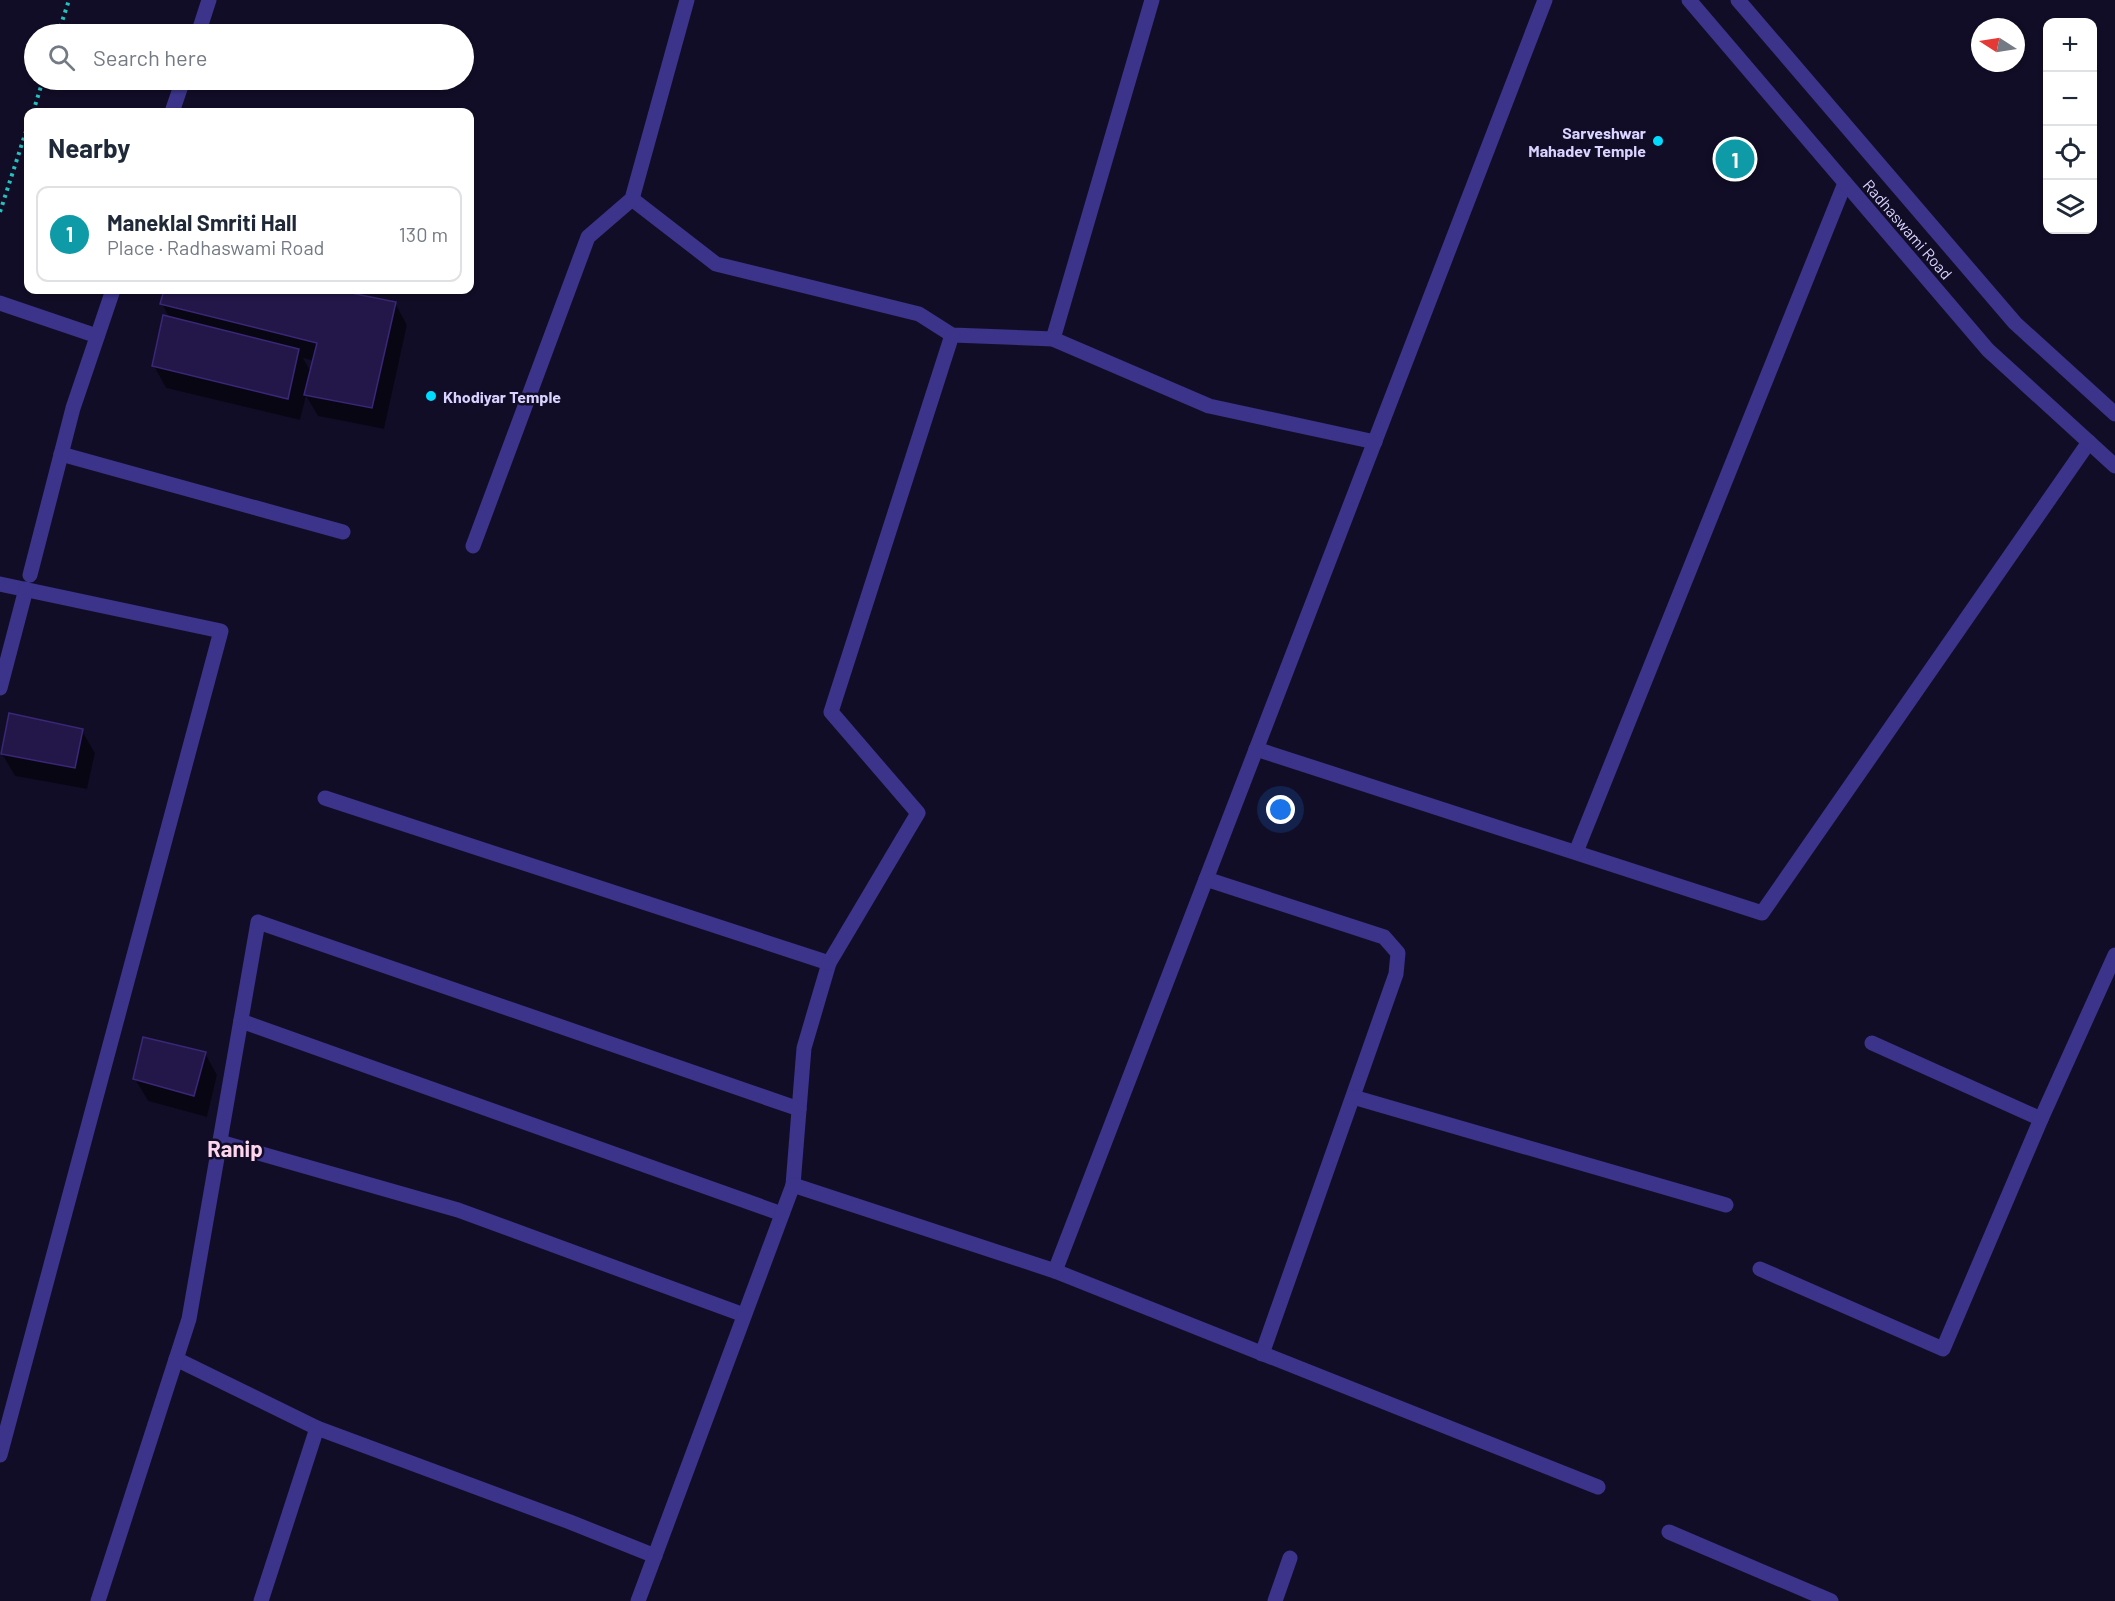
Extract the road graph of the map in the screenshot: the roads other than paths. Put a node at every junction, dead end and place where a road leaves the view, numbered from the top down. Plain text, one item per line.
1 (209, 0) edge
2 (687, 0) edge
3 (1152, 0) edge
4 (1545, 0) edge
5 (1689, 0) edge
6 (1738, 0) edge
7 (201, 24) edge
8 (180, 90) edge
9 (173, 108) edge
10 (1845, 183) junction
11 (632, 199) junction
12 (112, 294) edge
13 (0, 303) edge
14 (952, 335) junction
15 (97, 336) junction
16 (1053, 339) junction
17 (2115, 414) edge
18 (1374, 442) junction
19 (2089, 442) junction
20 (61, 454) junction
21 (2115, 466) edge
22 (343, 532) dead end
23 (473, 546) dead end
24 (28, 582) junction
25 (0, 584) edge
26 (0, 688) edge
27 (1256, 750) junction
28 (325, 798) dead end
29 (1576, 852) junction
30 (1206, 879) junction
31 (2115, 955) edge
32 (829, 963) junction
33 (241, 1021) junction
34 (1872, 1043) dead end
35 (1353, 1098) junction
36 (799, 1109) junction
37 (2041, 1119) junction
38 (220, 1142) junction
39 (793, 1185) junction
40 (1726, 1205) dead end
41 (782, 1214) junction
42 (1760, 1269) dead end
43 (1055, 1270) junction
44 (744, 1315) junction
45 (1262, 1354) junction
46 (176, 1359) junction
47 (317, 1428) junction
48 (0, 1455) edge
49 (1598, 1487) dead end
50 (1669, 1532) dead end
51 (655, 1556) junction
52 (1290, 1558) dead end
53 (98, 1601) edge
54 (261, 1601) edge
55 (638, 1601) edge
56 (1275, 1601) edge
57 (1831, 1601) edge

1 - 7 street
2 - 11 street
3 - 16 street
4 - 18 street
5 - 10 street, Radhaswami Road
6 - 17 street, Radhaswami Road
8 - 9 street
10 - 19 street, Radhaswami Road
10 - 29 street
11 - 14 street
11 - 23 street
12 - 15 street
13 - 15 street
14 - 16 street
14 - 32 street
15 - 20 street
16 - 18 street
18 - 27 street
19 - 21 street, Radhaswami Road
19 - 29 street
20 - 22 street
20 - 24 street
24 - 25 street
24 - 26 street
24 - 48 street
27 - 29 street
27 - 30 street
28 - 32 street
30 - 35 street
30 - 43 street
31 - 37 street
32 - 36 street
33 - 36 street
33 - 38 street
33 - 41 street
34 - 37 street
35 - 40 street
35 - 45 street
36 - 39 street
37 - 42 street
38 - 44 street
38 - 46 street
39 - 41 street
39 - 43 street
41 - 44 street
43 - 45 street
44 - 51 street
45 - 49 street
46 - 47 street
46 - 53 street
47 - 51 street
47 - 54 street
50 - 57 street
51 - 55 street
52 - 56 street

